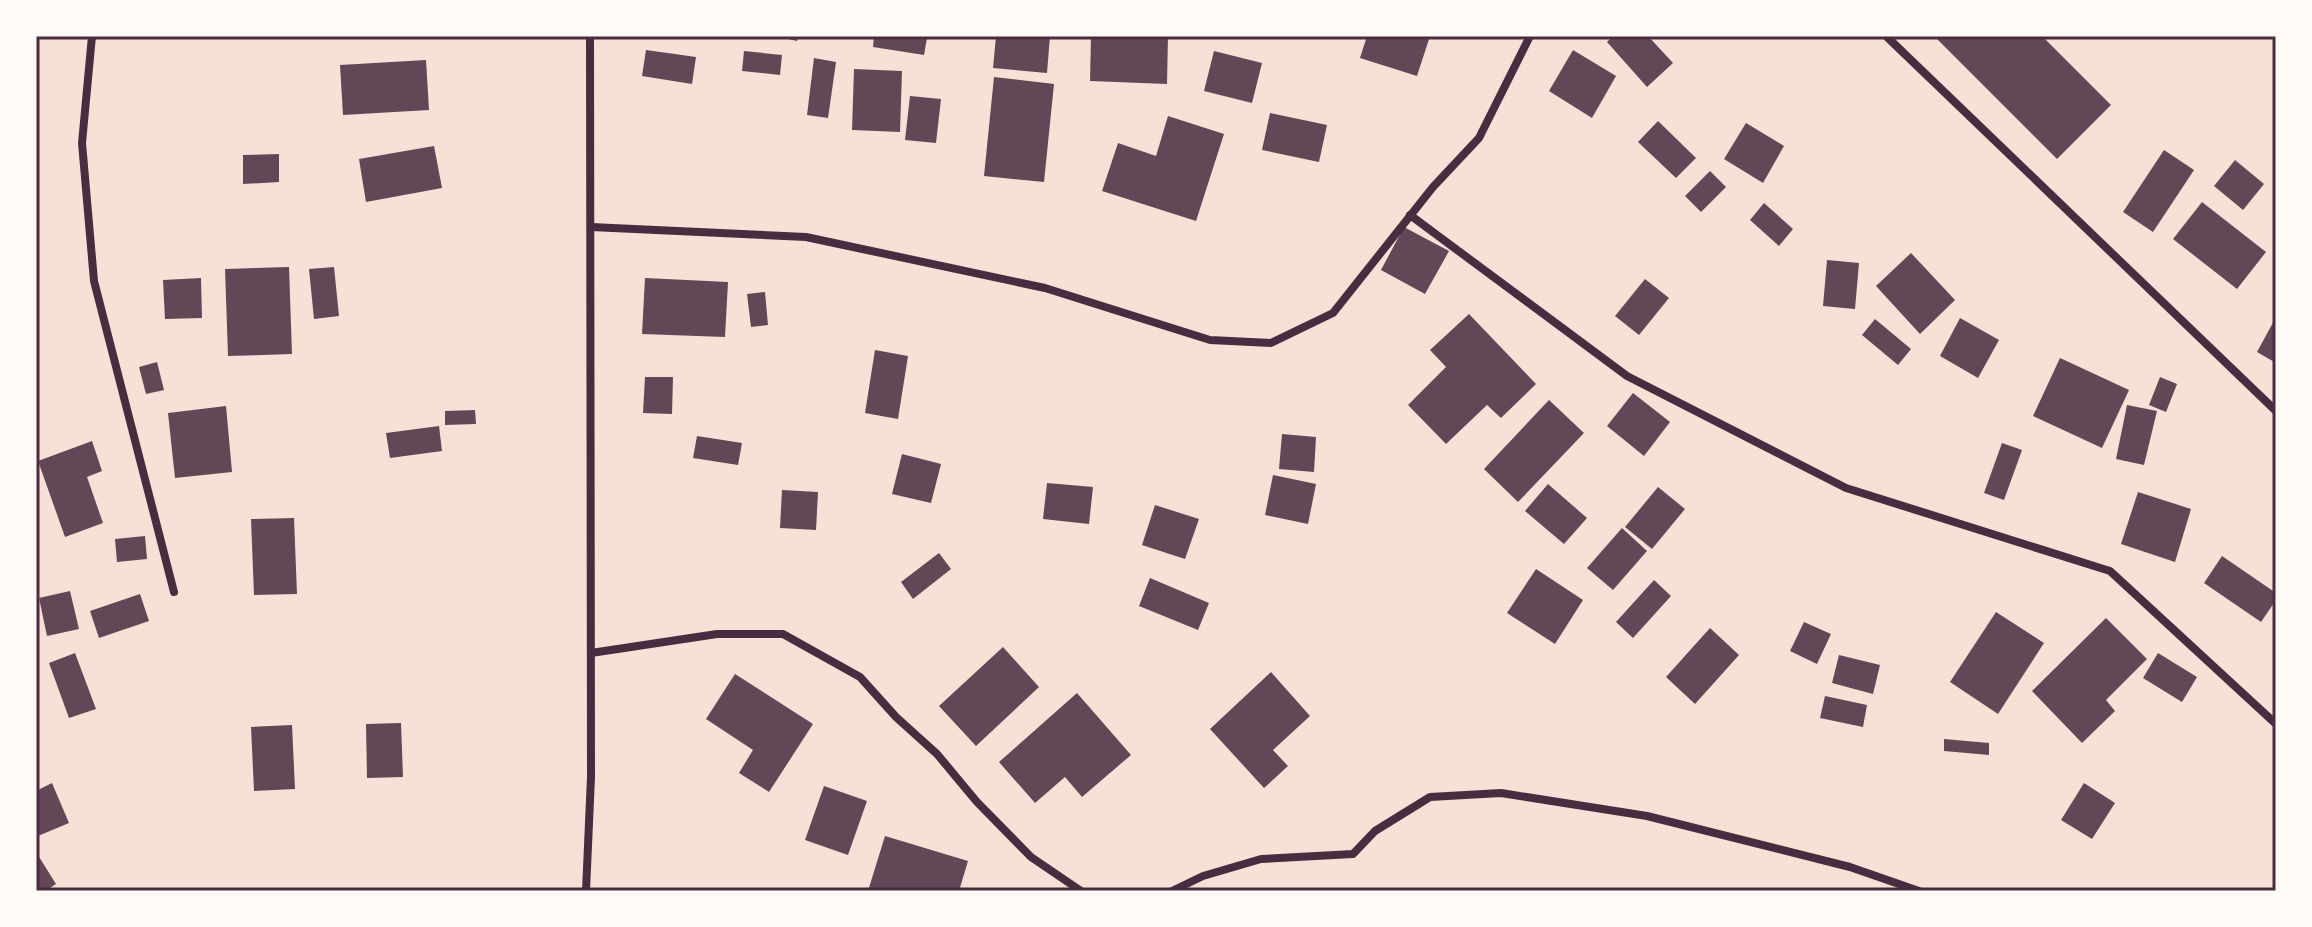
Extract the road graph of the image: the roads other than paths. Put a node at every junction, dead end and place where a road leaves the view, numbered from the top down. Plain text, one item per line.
1 (92, 36) edge
2 (590, 36) edge
3 (1530, 36) edge
4 (1886, 36) edge
5 (1410, 215) junction
6 (591, 227) junction
7 (2276, 411) edge
8 (174, 592) dead end
9 (591, 653) junction
10 (2276, 724) edge
11 (586, 891) edge
12 (1081, 891) edge
13 (1172, 891) edge
14 (1919, 891) edge

1 - 8 street
2 - 6 street
3 - 5 street
4 - 7 street
5 - 6 street
5 - 10 street
6 - 9 street
9 - 11 street
9 - 12 street
13 - 14 street

